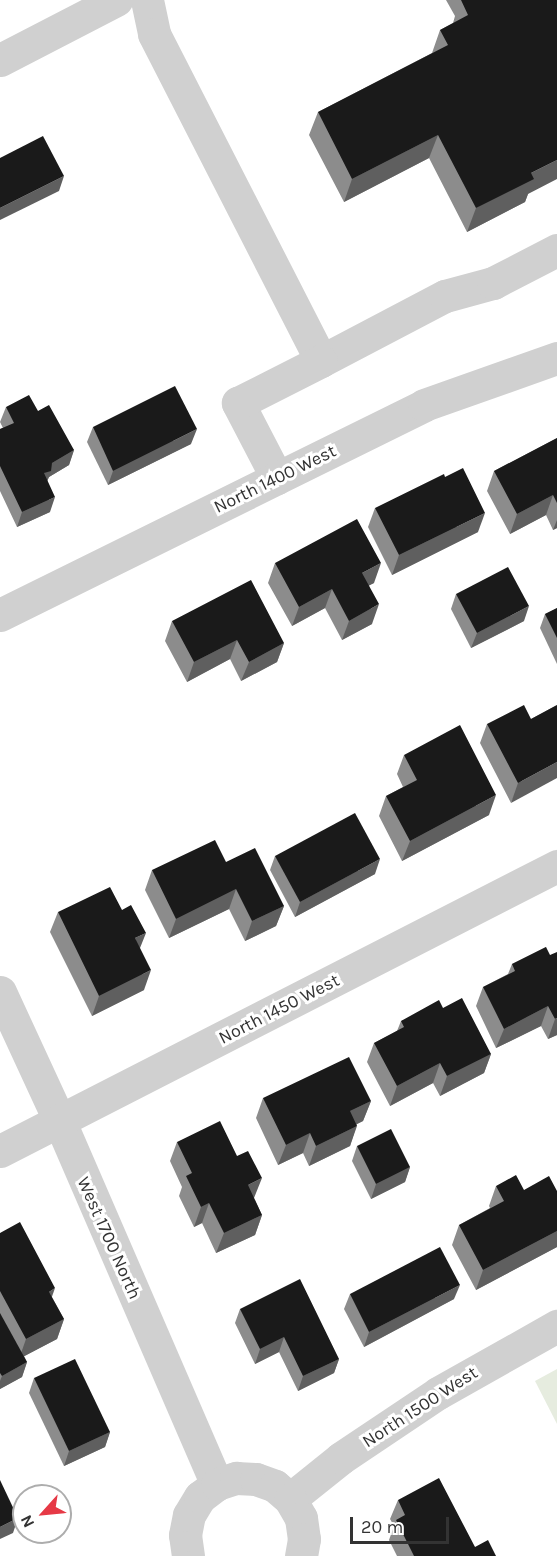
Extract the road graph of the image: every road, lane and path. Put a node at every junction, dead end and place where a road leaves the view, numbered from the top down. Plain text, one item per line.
1 (116, 0) edge
2 (147, 0) edge
3 (0, 60) edge
4 (557, 250) edge
5 (557, 358) edge
6 (321, 361) junction
7 (277, 478) junction
8 (0, 615) edge
9 (557, 866) edge
10 (0, 992) edge
11 (60, 1122) junction
12 (0, 1151) edge
13 (557, 1326) edge
14 (217, 1484) junction
15 (290, 1499) junction
16 (188, 1556) edge
17 (301, 1556) edge

1 - 3 street
2 - 6 street
4 - 6 street
5 - 7 street, North 1400 West
6 - 7 street
7 - 8 street, North 1400 West
9 - 11 street, North 1450 West
10 - 11 street, West 1700 North
11 - 12 street, North 1450 West
11 - 14 street, West 1700 North
13 - 15 street, North 1500 West
14 - 15 street
14 - 16 street
15 - 17 street

